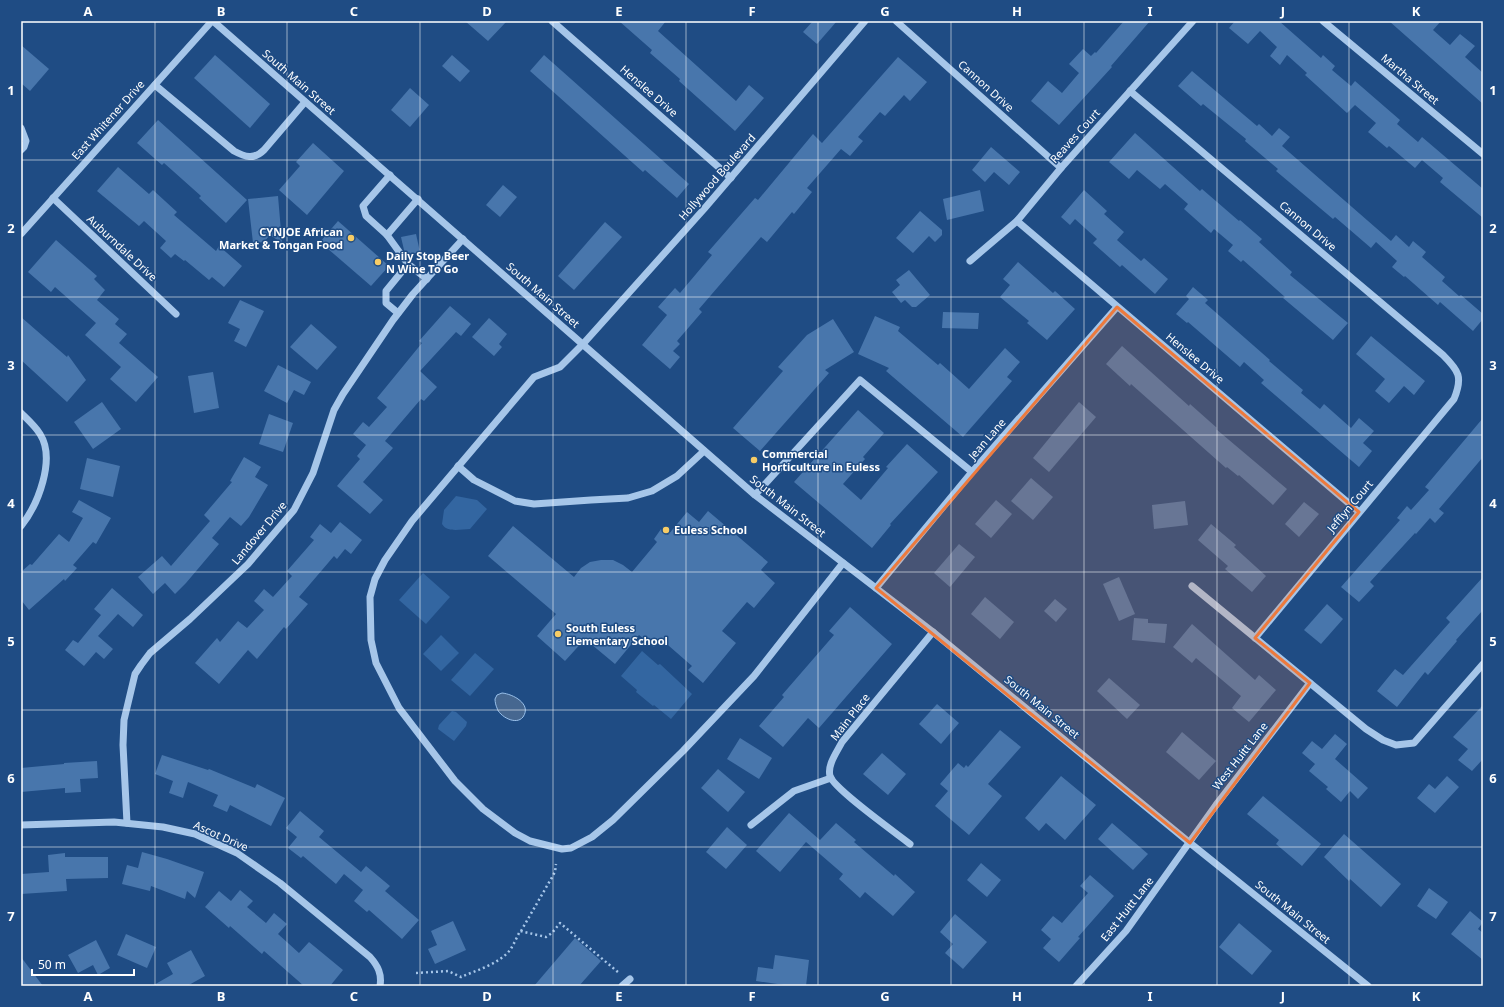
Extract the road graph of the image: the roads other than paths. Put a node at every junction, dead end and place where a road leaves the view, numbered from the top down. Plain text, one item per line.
1 (212, 21) edge
2 (552, 21) edge
3 (865, 21) edge
4 (896, 21) edge
5 (1193, 21) edge
6 (1323, 21) edge
7 (155, 85) junction
8 (1130, 91) junction
9 (305, 102) junction
10 (21, 128) edge
11 (21, 150) edge
12 (1483, 154) edge
13 (1062, 168) junction
14 (390, 176) junction
15 (731, 178) junction
16 (53, 198) junction
17 (418, 200) junction
18 (1017, 221) junction
19 (21, 234) edge
20 (387, 235) junction
21 (463, 239) junction
22 (970, 261) dead end
23 (408, 264) junction
24 (427, 279) junction
25 (1117, 307) junction
26 (398, 313) junction
27 (176, 314) dead end
28 (582, 344) junction
29 (1459, 386) joint
30 (21, 413) edge
31 (704, 451) junction
32 (458, 466) junction
33 (972, 472) junction
34 (755, 495) junction
35 (1359, 512) junction
36 (21, 526) edge
37 (843, 563) junction
38 (1192, 586) dead end
39 (876, 588) junction
40 (933, 632) junction
41 (1255, 638) junction
42 (1483, 664) edge
43 (1310, 683) junction
44 (831, 778) junction
45 (126, 823) junction
46 (21, 825) edge
47 (751, 825) dead end
48 (1190, 843) junction
49 (910, 844) dead end
50 (630, 979) dead end
51 (380, 986) edge
52 (622, 986) edge
53 (1076, 986) edge
54 (1368, 986) edge

1 - 7 street, East Whitener Drive
1 - 9 street, South Main Street
2 - 15 street, Henslee Drive
3 - 15 street, Hollywood Boulevard
4 - 13 street, Cannon Drive
5 - 8 street, Reaves Court
6 - 12 street, Martha Street
7 - 9 street
7 - 16 street, East Whitener Drive
8 - 13 street, Reaves Court
8 - 29 street, Cannon Drive
9 - 14 street, South Main Street
10 - 11 street
13 - 18 street, Reaves Court
14 - 17 street, South Main Street
14 - 20 street
15 - 28 street, Hollywood Boulevard
16 - 19 street, East Whitener Drive
16 - 27 street, Auburndale Drive
17 - 20 street
17 - 21 street, South Main Street
18 - 22 street, Reaves Court
18 - 25 street, Henslee Drive
20 - 23 street
21 - 24 street, Landover Drive
21 - 28 street, South Main Street
23 - 24 street
23 - 26 street
24 - 26 street, Landover Drive
25 - 33 street, Jean Lane
25 - 35 street, Henslee Drive
26 - 45 street, Landover Drive
28 - 31 street, South Main Street
28 - 32 street, Hollywood Boulevard
29 - 35 street, Jefflyn Court
30 - 36 street
31 - 32 street
31 - 34 street, South Main Street
32 - 37 street, Hollywood Boulevard
33 - 34 street
33 - 39 street, Jean Lane
34 - 37 street, South Main Street
35 - 41 street, Jefflyn Court
37 - 39 street, South Main Street
38 - 41 street
39 - 40 street, South Main Street
40 - 44 street, Main Place
40 - 48 street, South Main Street
41 - 43 street
42 - 43 street
43 - 48 street, West Huitt Lane
44 - 47 street
44 - 49 street
45 - 46 street, Ascot Drive
45 - 51 street, Ascot Drive
48 - 53 street, East Huitt Lane
48 - 54 street, South Main Street
50 - 52 street

